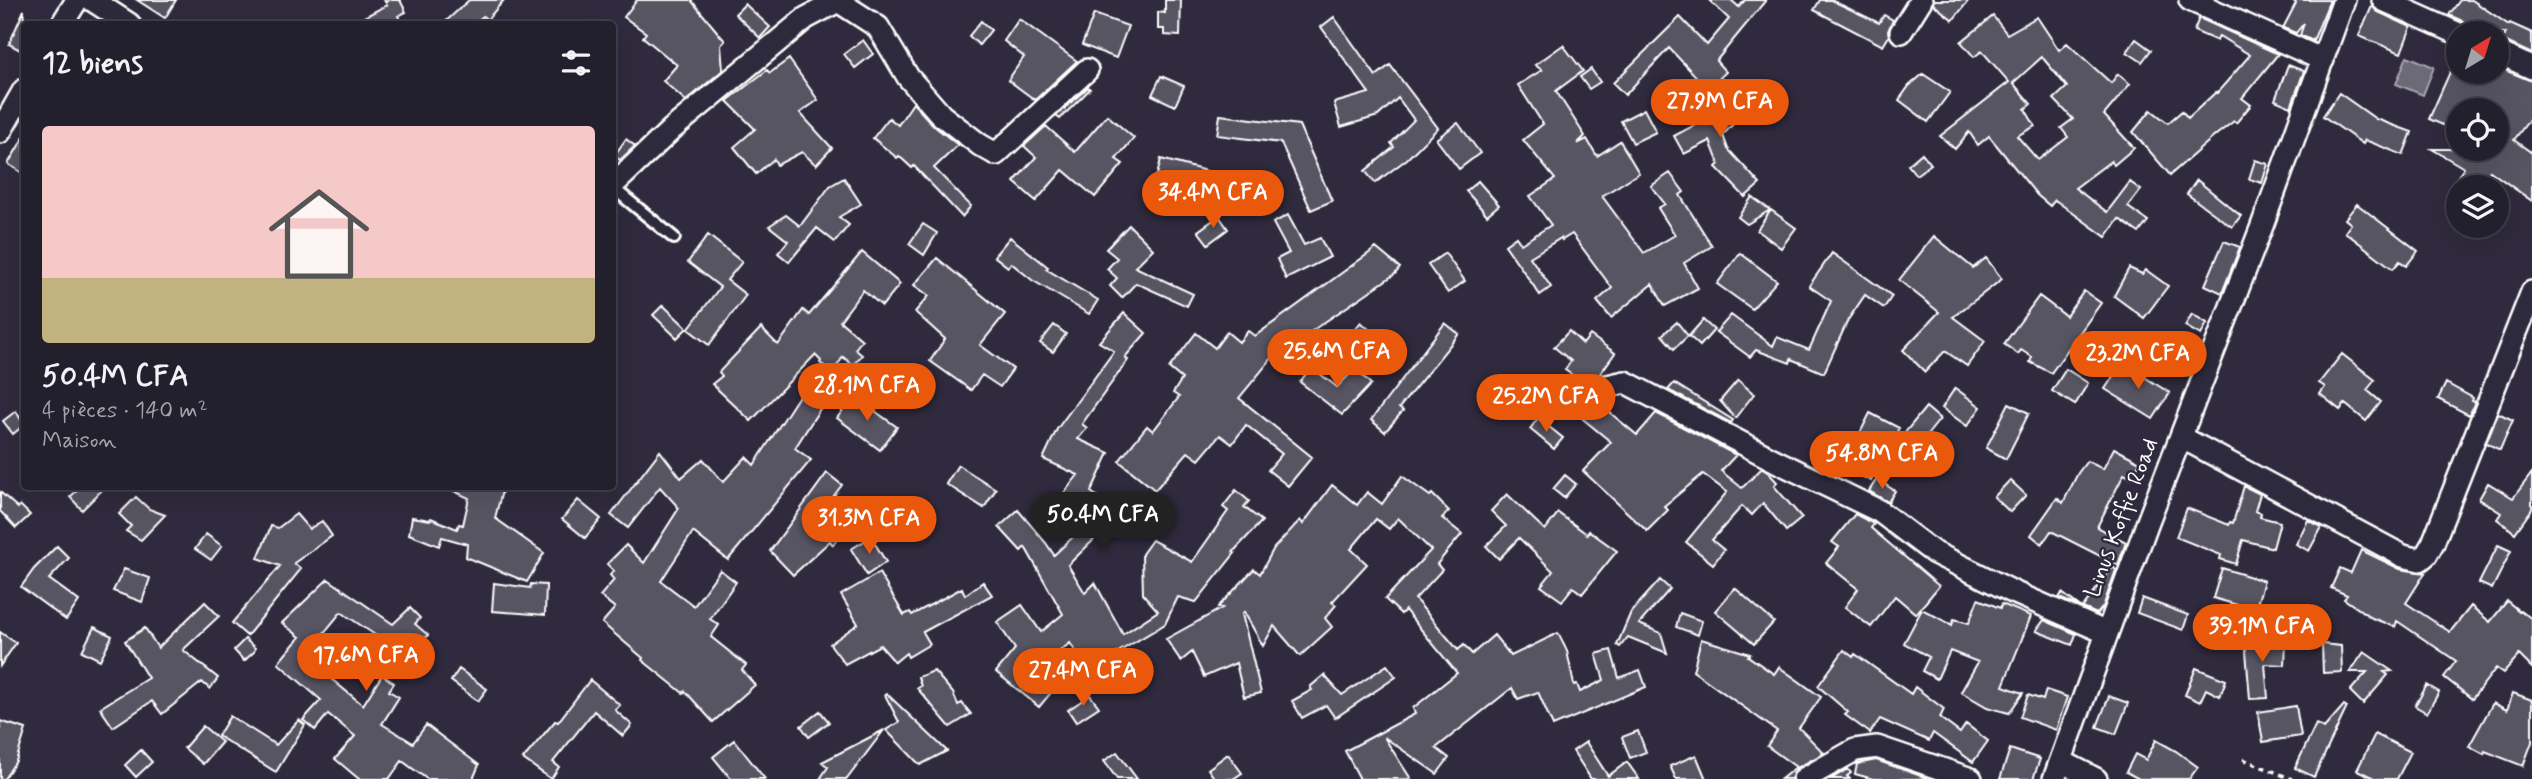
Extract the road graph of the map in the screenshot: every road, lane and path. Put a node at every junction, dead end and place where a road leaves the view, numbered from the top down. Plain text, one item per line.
1 (77, 0) edge
2 (92, 0) edge
3 (1921, 0) edge
4 (2190, 0) edge
5 (2344, 0) edge
6 (2383, 0) edge
7 (64, 21) edge
8 (124, 21) edge
9 (2446, 28) edge
10 (1901, 33) dead end
11 (2510, 58) edge
12 (2323, 60) junction
13 (2532, 68) edge
14 (1087, 70) dead end
15 (21, 95) edge
16 (0, 132) edge
17 (616, 182) edge
18 (616, 189) edge
19 (674, 238) dead end
20 (2532, 292) edge
21 (1603, 387) dead end
22 (2181, 437) junction
23 (2107, 634) junction
24 (2243, 759) dead end
25 (2058, 770) edge
26 (1804, 779) edge
27 (1971, 779) edge
28 (2096, 779) edge
29 (2292, 779) edge

1 - 7 street
2 - 8 street
3 - 10 street
4 - 12 street
5 - 12 street, Linus Koffie Road
6 - 9 street
11 - 13 street
12 - 22 street, Linus Koffie Road
14 - 17 street
15 - 16 street
18 - 19 lane
20 - 22 street
21 - 23 street
22 - 23 street, Linus Koffie Road
23 - 25 street, Linus Koffie Road
24 - 29 path
25 - 28 street
26 - 27 street

